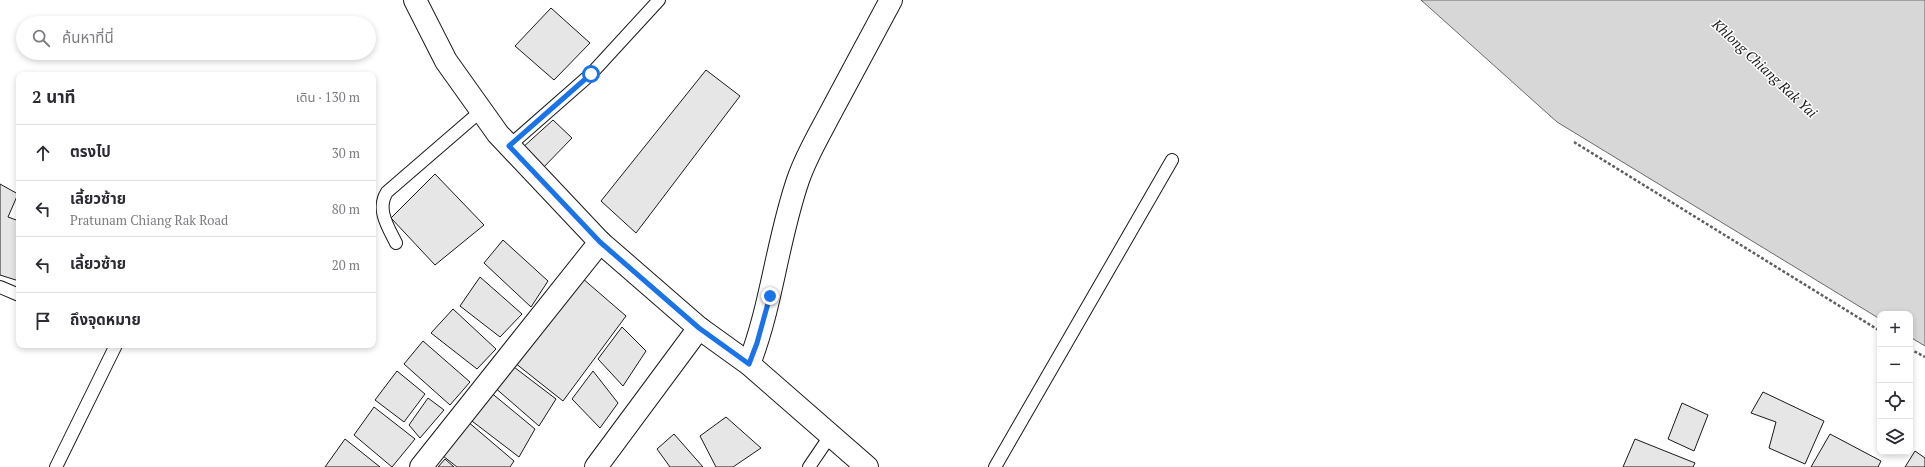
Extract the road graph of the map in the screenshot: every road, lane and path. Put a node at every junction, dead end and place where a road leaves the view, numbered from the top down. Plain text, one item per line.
1 (415, 0) edge
2 (658, 0) edge
3 (891, 0) edge
4 (482, 110) junction
5 (1574, 142) dead end
6 (509, 146) junction
7 (1172, 160) dead end
8 (600, 242) junction
9 (396, 243) dead end
10 (0, 287) edge
11 (16, 294) edge
12 (699, 328) junction
13 (1877, 329) edge
14 (115, 348) edge
15 (1913, 351) edge
16 (1925, 357) edge
17 (749, 364) junction
18 (830, 436) junction
19 (56, 467) edge
20 (421, 467) edge
21 (596, 467) edge
22 (809, 467) edge
23 (867, 467) edge
24 (994, 467) edge

1 - 4 street
2 - 6 lane
3 - 17 street
4 - 6 street
4 - 9 lane
5 - 13 path
6 - 8 street
7 - 24 lane
8 - 12 street
8 - 20 street
10 - 11 lane
12 - 17 street
12 - 21 street
14 - 19 lane
15 - 16 path
17 - 18 street
18 - 22 lane
18 - 23 street

